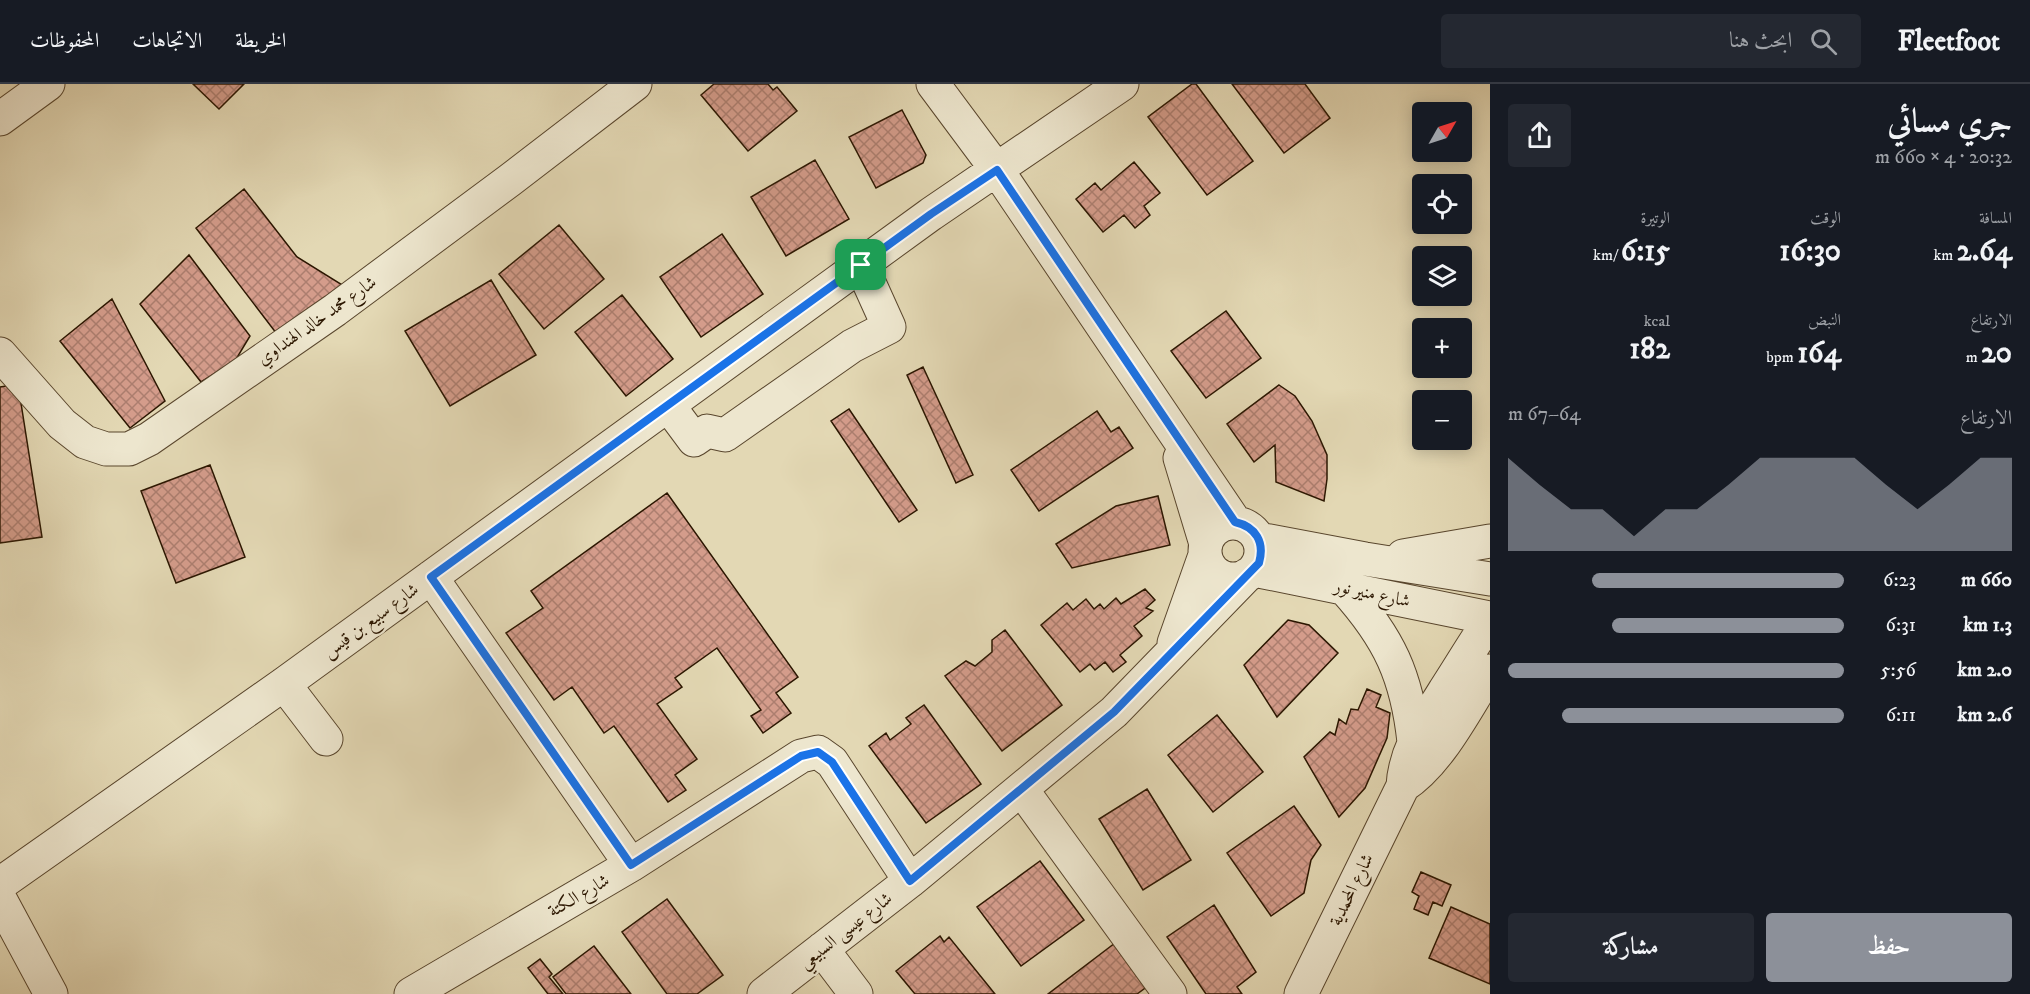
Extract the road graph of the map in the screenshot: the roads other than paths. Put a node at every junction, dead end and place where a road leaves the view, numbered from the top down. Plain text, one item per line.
1 (48, 84) edge
2 (635, 84) edge
3 (933, 84) edge
4 (1122, 84) edge
5 (0, 119) edge
6 (997, 170) junction
7 (861, 265) junction
8 (4, 368) edge
9 (668, 405) junction
10 (1172, 430) junction
11 (1490, 541) edge
12 (1205, 551) junction
13 (1249, 552) junction
14 (1365, 560) junction
15 (431, 577) junction
16 (1490, 579) edge
17 (1345, 589) junction
18 (1490, 619) edge
19 (1171, 653) junction
20 (1490, 671) edge
21 (284, 684) junction
22 (326, 740) dead end
23 (1413, 742) junction
24 (1403, 786) junction
25 (1022, 790) junction
26 (631, 865) junction
27 (910, 881) junction
28 (0, 884) edge
29 (0, 899) edge
30 (822, 948) junction
31 (51, 994) edge
32 (411, 994) edge
33 (764, 994) edge
34 (856, 994) edge
35 (1170, 994) edge
36 (1301, 994) edge

1 - 5 street
2 - 8 street, شارع محمد خالد الهنداوي
3 - 6 street
4 - 6 street, شارع سبيع بن قيس
6 - 7 street, شارع سبيع بن قيس
6 - 10 street
7 - 9 street, شارع سبيع بن قيس
7 - 9 street
9 - 15 street, شارع سبيع بن قيس
10 - 12 street
10 - 13 street
11 - 14 street
12 - 13 street
12 - 13 street
12 - 19 street, شارع عيسى السبيعي
13 - 14 street, شارع منير نور
13 - 17 street, شارع منير نور
13 - 19 street, شارع عيسى السبيعي
14 - 16 street, شارع منير نور
15 - 21 street, شارع سبيع بن قيس
15 - 26 street, شارع الكتة
17 - 18 street, شارع منير نور
17 - 23 street
18 - 23 street, شارع المحمدية
19 - 25 street, شارع عيسى السبيعي
20 - 24 street, شارع المحمدية
21 - 22 street
21 - 28 street, شارع سبيع بن قيس
23 - 24 street, شارع المحمدية
24 - 36 street, شارع المحمدية
25 - 27 street, شارع عيسى السبيعي
25 - 35 street
26 - 27 street
26 - 32 street, شارع الكتة
27 - 30 street, شارع عيسى السبيعي
29 - 31 street
30 - 33 street, شارع عيسى السبيعي
30 - 34 street

